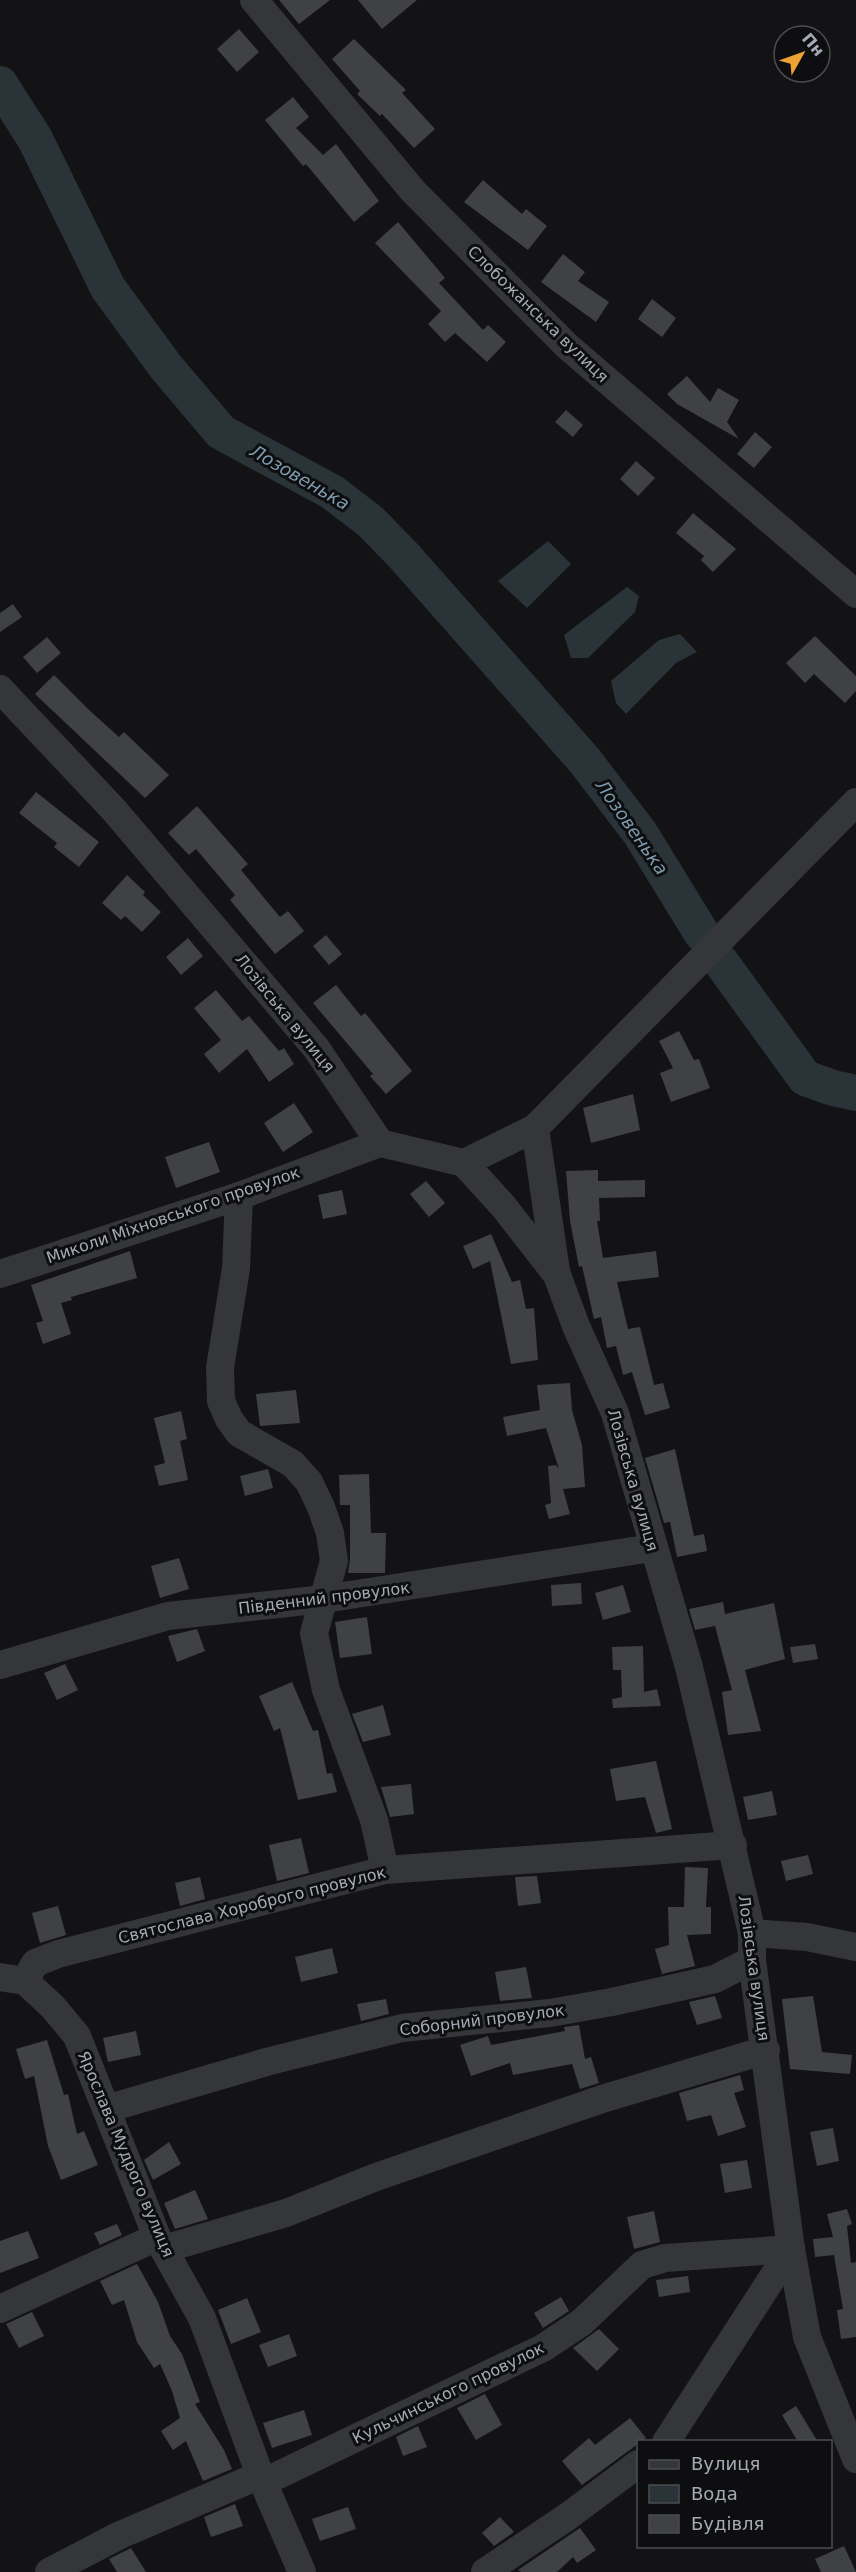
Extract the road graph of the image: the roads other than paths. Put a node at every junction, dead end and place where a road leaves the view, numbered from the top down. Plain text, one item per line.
1 (254, 0) edge
2 (856, 594) edge
3 (0, 688) edge
4 (856, 802) edge
5 (535, 1128) junction
6 (380, 1143) junction
7 (464, 1163) junction
8 (239, 1196) junction
9 (0, 1274) edge
10 (557, 1275) junction
11 (652, 1548) junction
12 (324, 1599) junction
13 (0, 1665) edge
14 (733, 1845) junction
15 (385, 1870) junction
16 (752, 1947) junction
17 (856, 1947) edge
18 (13, 1979) edge
19 (766, 2050) junction
20 (106, 2109) junction
21 (160, 2243) junction
22 (791, 2249) junction
23 (0, 2309) edge
24 (667, 2440) edge
25 (856, 2459) edge
26 (637, 2465) edge
27 (262, 2478) junction
28 (50, 2572) edge
29 (302, 2572) edge
30 (485, 2572) edge

1 - 2 street, Слобожанська вулиця
3 - 6 street, Лозівська вулиця
4 - 5 street
5 - 7 street
5 - 10 street
6 - 7 street
6 - 8 street, Миколи Міхновського провулок
7 - 10 street, Лозівська вулиця
8 - 9 street, Миколи Міхновського провулок
8 - 12 street
10 - 11 street, Лозівська вулиця
11 - 12 street, Південний провулок
11 - 14 street, Лозівська вулиця
12 - 13 street, Південний провулок
12 - 15 street
14 - 15 street, Святослава Хороброго провулок
14 - 16 street, Лозівська вулиця
15 - 18 street, Святослава Хороброго провулок
16 - 17 street
16 - 19 street, Лозівська вулиця
16 - 20 street, Соборний провулок
18 - 20 street, Ярослава Мудрого вулиця
19 - 21 street
19 - 22 street, Лозівська вулиця
20 - 21 street, Ярослава Мудрого вулиця
21 - 23 street
21 - 27 street, Ярослава Мудрого вулиця
22 - 24 street
22 - 25 street, Лозівська вулиця
22 - 27 street, Кульчинського провулок
26 - 30 street
27 - 28 street, Кульчинського провулок
27 - 29 street, Ярослава Мудрого вулиця

